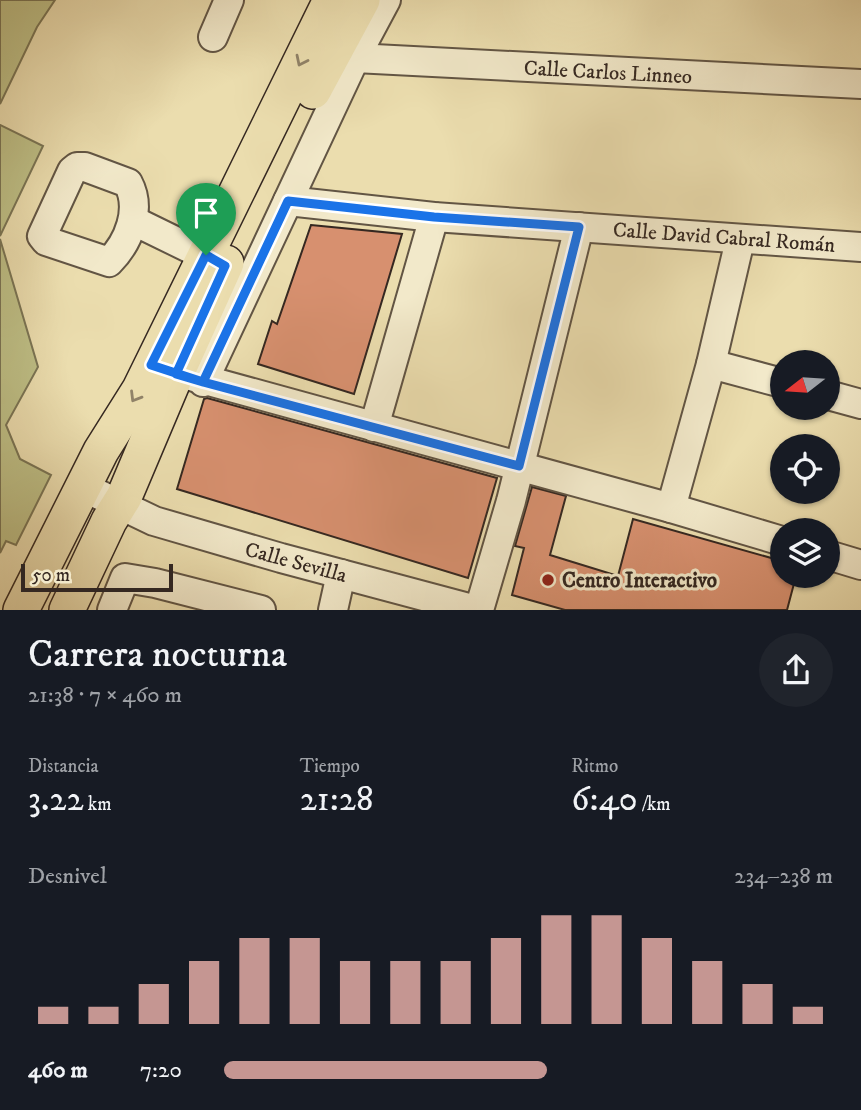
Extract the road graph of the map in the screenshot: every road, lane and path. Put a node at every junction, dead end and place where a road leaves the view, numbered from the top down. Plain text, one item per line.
1 (229, 0) edge
2 (386, 0) edge
3 (336, 1) edge
4 (213, 37) dead end
5 (355, 58) junction
6 (861, 85) edge
7 (288, 201) junction
8 (434, 217) junction
9 (134, 221) dead end
10 (579, 227) junction
11 (740, 240) junction
12 (861, 247) edge
13 (216, 260) junction
14 (711, 364) junction
15 (177, 373) junction
16 (770, 380) edge
17 (840, 398) edge
18 (861, 404) edge
19 (374, 427) junction
20 (519, 466) junction
21 (78, 496) junction
22 (671, 508) junction
23 (114, 512) junction
24 (770, 537) edge
25 (840, 559) edge
26 (861, 565) edge
27 (337, 590) edge
28 (184, 600) edge
29 (21, 610) edge
30 (67, 610) edge
31 (112, 610) edge
32 (261, 610) edge
33 (431, 610) edge
34 (477, 610) edge

1 - 4 street
2 - 5 street
3 - 13 main road
5 - 6 street, Calle Carlos Linneo
5 - 7 street
7 - 8 street, Calle David Cabral Román
7 - 15 street
8 - 10 street, Calle David Cabral Román
8 - 19 street
9 - 13 street
10 - 11 street, Calle David Cabral Román
10 - 20 street
11 - 12 street, Calle David Cabral Román
11 - 14 street
13 - 15 main road
14 - 16 street
14 - 22 street
15 - 19 street
15 -> 21 main road
15 - 23 main road
17 - 18 street
19 - 20 street
20 - 22 street
20 - 34 street
21 - 23 street, Calle Sevilla
21 - 29 main road
22 - 24 street
23 - 27 street, Calle Sevilla
23 - 30 main road
25 - 26 street
27 - 33 street, Calle Sevilla
27 - 34 street, Calle Sevilla
28 - 31 street
28 - 32 street

